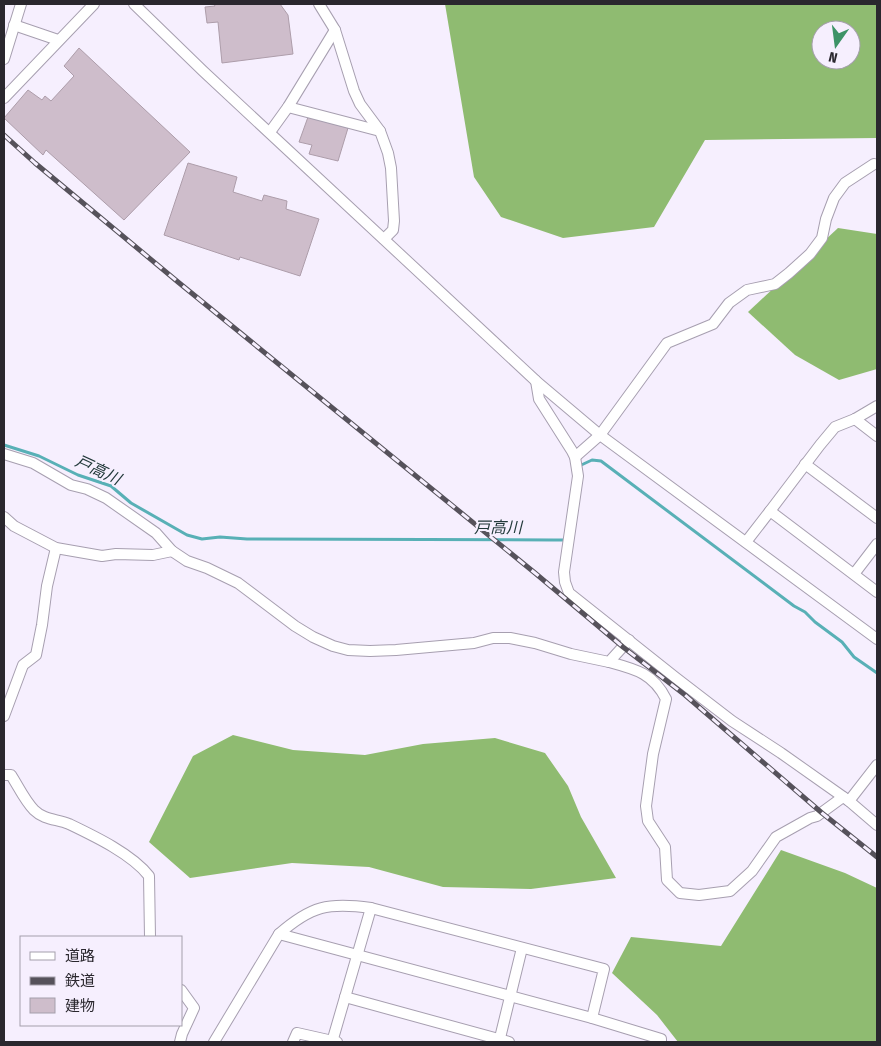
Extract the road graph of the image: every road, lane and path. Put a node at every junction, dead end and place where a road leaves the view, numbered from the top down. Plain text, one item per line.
1 (21, 4) edge
2 (94, 4) edge
3 (136, 4) edge
4 (319, 4) edge
5 (14, 25) junction
6 (335, 30) junction
7 (58, 40) junction
8 (4, 60) edge
9 (4, 98) edge
10 (288, 107) junction
11 (380, 131) junction
12 (270, 132) junction
13 (874, 164) dead end
14 (384, 239) junction
15 (536, 381) junction
16 (877, 406) edge
17 (855, 419) junction
18 (600, 435) junction
19 (877, 436) edge
20 (4, 454) edge
21 (575, 457) junction
22 (805, 464) junction
23 (770, 511) junction
24 (4, 517) edge
25 (877, 518) edge
26 (746, 542) junction
27 (877, 544) edge
28 (56, 548) junction
29 (172, 551) junction
30 (854, 574) junction
31 (877, 592) edge
32 (629, 640) junction
33 (877, 640) edge
34 (609, 662) junction
35 (4, 716) edge
36 (877, 765) edge
37 (4, 775) edge
38 (846, 799) junction
39 (877, 825) edge
40 (371, 908) junction
41 (279, 934) junction
42 (150, 936) edge
43 (522, 948) junction
44 (357, 955) junction
45 (182, 991) edge
46 (511, 996) junction
47 (345, 997) junction
48 (592, 1018) junction
49 (502, 1041) edge
50 (180, 1042) edge
51 (214, 1042) edge
52 (293, 1042) edge
53 (334, 1042) edge
54 (661, 1042) edge

1 - 5 street
2 - 7 street
3 - 12 street
4 - 6 street
5 - 7 street
5 - 8 street
6 - 10 street
6 - 11 street
7 - 9 street
10 - 11 street
10 - 12 street
11 - 14 street
12 - 14 street
13 - 18 street
14 - 15 street
15 - 18 street
15 - 21 street
16 - 17 street
17 - 19 street
17 - 22 street
18 - 21 street
18 - 26 street
20 - 29 street
21 - 32 street
22 - 23 street
22 - 25 street
23 - 26 street
23 - 30 street
24 - 28 street
26 - 33 street
27 - 30 street
28 - 29 street
28 - 35 street
29 - 34 street
30 - 31 street
32 - 34 street
32 - 38 street
34 - 38 street
36 - 38 street
37 - 42 street
38 - 39 street
40 - 41 street
40 - 43 street
40 - 44 street
41 - 44 street
41 - 51 street
43 - 46 street
43 - 48 street
44 - 46 street
44 - 47 street
45 - 50 street
46 - 48 street
46 - 49 street
47 - 49 street
47 - 53 street
48 - 54 street
52 - 53 street

